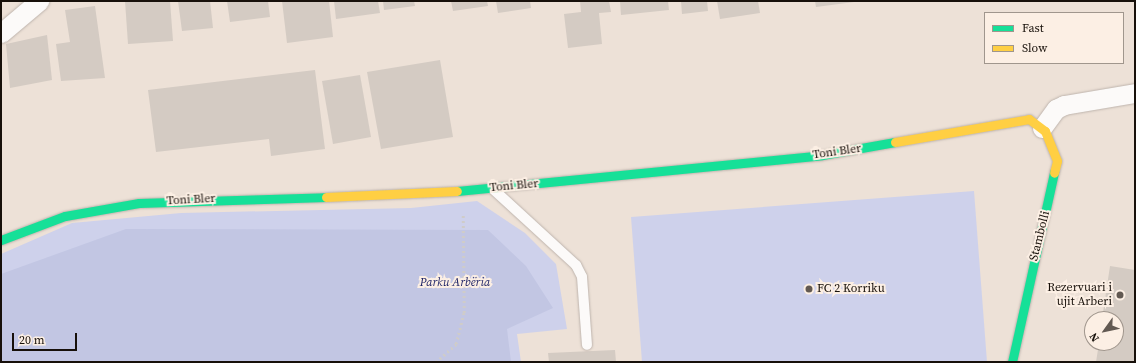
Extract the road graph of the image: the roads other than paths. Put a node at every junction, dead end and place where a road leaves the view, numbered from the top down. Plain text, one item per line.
1 (39, 1) edge
2 (1, 33) edge
3 (1135, 93) edge
4 (1036, 123) junction
5 (491, 188) junction
6 (1, 240) edge
7 (587, 345) dead end
8 (1012, 362) edge

1 - 2 street
3 - 4 street
4 - 5 street, Toni Bler
4 - 8 street, Stambolli
5 - 6 street, Toni Bler
5 - 7 lane

